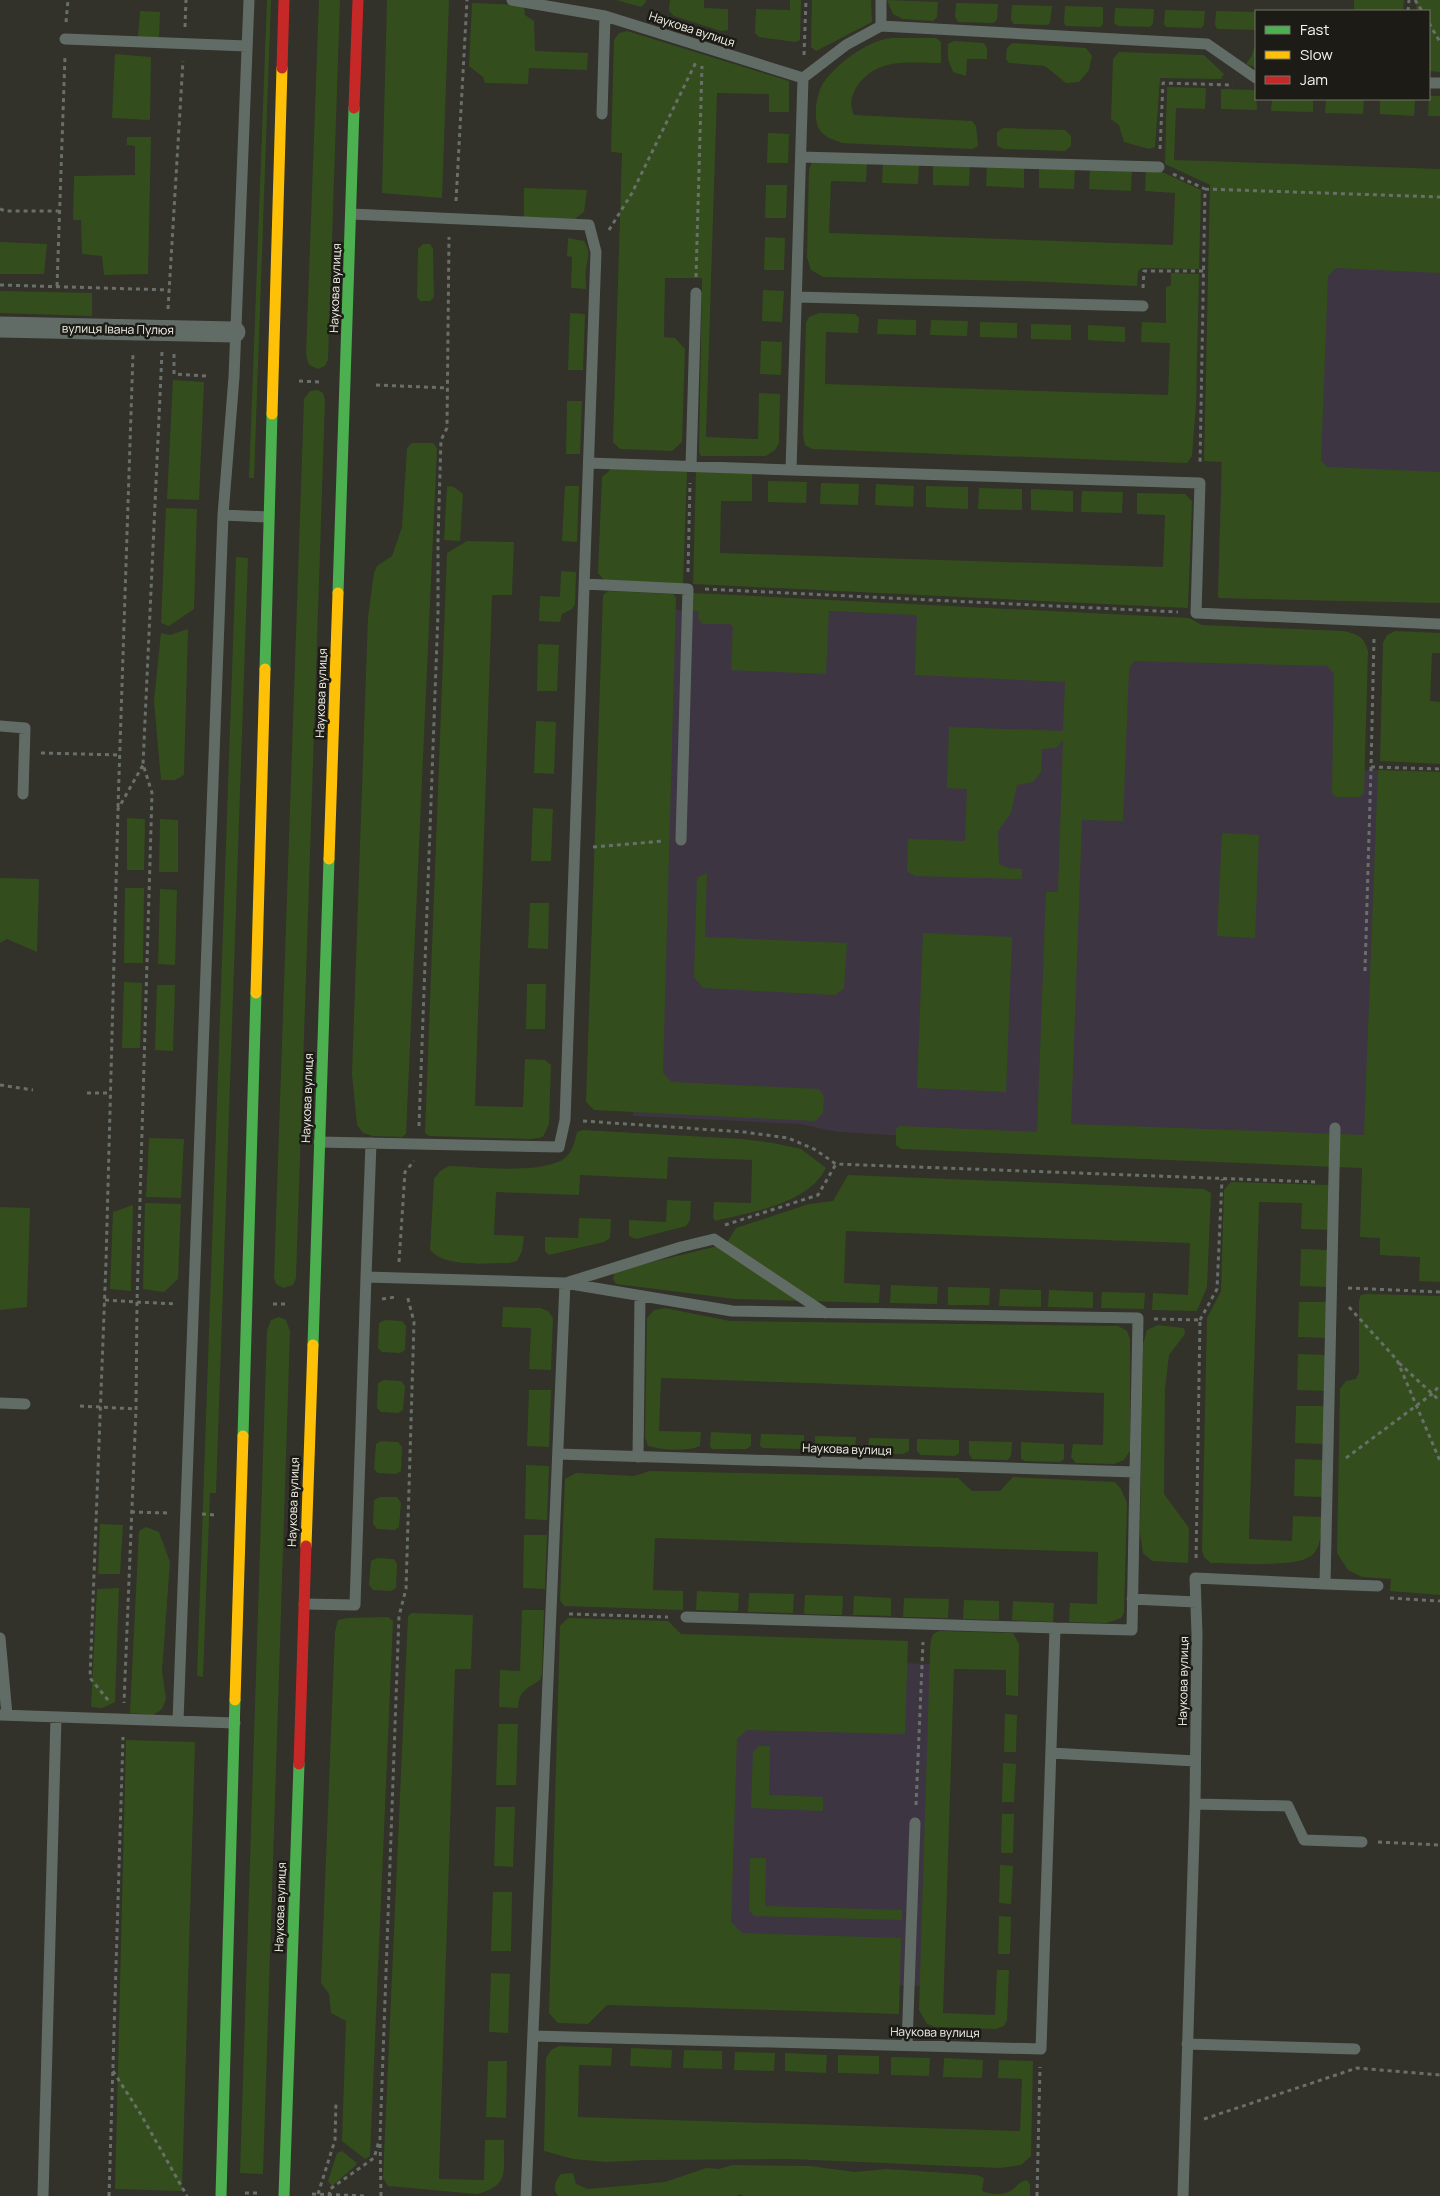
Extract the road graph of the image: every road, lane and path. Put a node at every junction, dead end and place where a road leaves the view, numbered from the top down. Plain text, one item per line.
1 (68, 0) edge
2 (186, 0) edge
3 (249, 0) edge
4 (284, 0) edge
5 (358, 0) edge
6 (467, 0) edge
7 (512, 0) edge
8 (806, 0) edge
9 (881, 0) edge
10 (605, 16) junction
11 (1430, 25) edge
12 (881, 26) junction
13 (66, 39) junction
14 (1440, 42) edge
15 (184, 44) junction
16 (247, 46) junction
17 (703, 48) junction
18 (803, 78) junction
19 (1255, 78) edge
20 (602, 114) dead end
21 (801, 157) junction
22 (1159, 167) junction
23 (1205, 189) junction
24 (458, 195) dead end
25 (1440, 197) edge
26 (0, 209) edge
27 (59, 211) junction
28 (351, 214) junction
29 (449, 239) dead end
30 (596, 252) junction
31 (1204, 271) junction
32 (0, 285) edge
33 (57, 286) junction
34 (170, 290) junction
35 (696, 293) joint
36 (797, 297) junction
37 (1142, 306) joint
38 (0, 327) edge
39 (165, 330) junction
40 (235, 332) junction
41 (133, 353) dead end
42 (162, 354) junction
43 (207, 376) dead end
44 (296, 381) dead end
45 (319, 382) dead end
46 (376, 385) dead end
47 (447, 388) junction
48 (588, 463) junction
49 (691, 466) junction
50 (791, 470) junction
51 (1200, 483) junction
52 (223, 515) junction
53 (268, 517) junction
54 (584, 584) junction
55 (688, 589) junction
56 (1196, 613) junction
57 (1374, 621) junction
58 (1440, 624) edge
59 (0, 726) edge
60 (46, 753) dead end
61 (120, 755) junction
62 (143, 764) junction
63 (1371, 766) junction
64 (1440, 769) edge
65 (22, 794) dead end
66 (118, 809) junction
67 (681, 840) joint
68 (574, 849) junction
69 (1365, 971) dead end
70 (0, 1085) edge
71 (33, 1090) dead end
72 (87, 1093) dead end
73 (111, 1093) junction
74 (565, 1120) junction
75 (1335, 1128) dead end
76 (419, 1135) dead end
77 (319, 1142) junction
78 (371, 1144) junction
79 (418, 1157) dead end
80 (836, 1164) junction
81 (1222, 1179) junction
82 (1334, 1183) junction
83 (723, 1225) dead end
84 (399, 1266) dead end
85 (366, 1277) junction
86 (565, 1284) junction
87 (1332, 1288) junction
88 (1440, 1292) edge
89 (407, 1293) dead end
90 (640, 1296) junction
91 (105, 1300) junction
92 (137, 1302) junction
93 (178, 1304) dead end
94 (267, 1304) dead end
95 (288, 1304) dead end
96 (825, 1313) junction
97 (1138, 1318) junction
98 (1200, 1320) junction
99 (1396, 1360) junction
100 (1440, 1385) edge
101 (1432, 1394) junction
102 (1440, 1402) edge
103 (0, 1403) edge
104 (25, 1404) dead end
105 (1416, 1405) junction
106 (80, 1406) dead end
107 (101, 1407) junction
108 (136, 1409) junction
109 (558, 1454) junction
110 (638, 1457) junction
111 (1440, 1461) edge
112 (1135, 1472) junction
113 (1328, 1472) junction
114 (1195, 1578) junction
115 (1326, 1584) junction
116 (1378, 1586) joint
117 (1132, 1599) junction
118 (1440, 1601) edge
119 (1196, 1602) junction
120 (304, 1604) junction
121 (552, 1613) junction
122 (686, 1618) joint
123 (924, 1626) junction
124 (1054, 1628) junction
125 (0, 1638) edge
126 (3, 1715) edge
127 (56, 1717) junction
128 (123, 1719) junction
129 (178, 1721) junction
130 (235, 1722) junction
131 (1050, 1754) junction
132 (1195, 1761) junction
133 (1195, 1804) junction
134 (915, 1824) joint
135 (1362, 1842) joint
136 (1440, 1845) edge
137 (532, 2036) junction
138 (1187, 2044) junction
139 (907, 2045) junction
140 (1041, 2048) junction
141 (1355, 2049) dead end
142 (113, 2071) junction
143 (1440, 2075) edge
144 (336, 2102) dead end
145 (1185, 2125) junction
146 (380, 2138) junction
147 (240, 2192) dead end
148 (262, 2193) dead end
149 (312, 2194) dead end
150 (318, 2194) junction
151 (329, 2195) edge
152 (43, 2196) edge
153 (109, 2196) edge
154 (187, 2196) edge
155 (220, 2196) edge
156 (284, 2196) edge
157 (367, 2196) edge
158 (381, 2196) edge
159 (526, 2196) edge
160 (1037, 2196) edge
161 (1182, 2196) edge

1 - 13 path
2 - 15 path
3 - 16 lane
4 - 53 main road
5 - 28 main road, Наукова вулиця
6 - 24 path
7 - 10 lane, Наукова вулиця
8 - 18 path
9 - 12 lane
10 - 17 lane, Наукова вулиця
10 - 20 lane
11 - 14 path
12 - 18 lane
12 - 19 lane
13 - 15 lane
13 - 27 path
15 - 16 lane
15 - 34 path
16 - 40 lane
17 - 18 lane, Наукова вулиця
17 - 30 path
17 - 35 path
18 - 21 lane
19 - 22 path
21 - 22 lane
21 - 36 lane
22 - 23 path
23 - 25 path
23 - 31 path
26 - 27 path
27 - 33 path
28 - 30 lane
28 - 77 main road, Наукова вулиця
29 - 47 path
30 - 48 lane
31 - 37 path
31 - 51 path
32 - 33 path
33 - 34 path
34 - 39 path
35 - 49 lane
36 - 37 lane
36 - 50 lane
38 - 39 street, вулиця Івана Пулюя
39 - 40 street, вулиця Івана Пулюя
39 - 42 path
40 - 52 lane
41 - 61 path
42 - 43 path
42 - 62 path
44 - 45 path
46 - 47 path
47 - 76 path
48 - 49 lane
48 - 54 lane
49 - 50 lane
49 - 55 path
50 - 51 lane
51 - 56 lane
52 - 53 lane
52 - 129 lane
53 - 130 main road
54 - 55 lane
54 - 68 lane
55 - 56 path
55 - 67 lane
56 - 57 lane
57 - 58 lane
57 - 63 path
59 - 65 lane
60 - 61 path
61 - 66 path
62 - 66 path
62 - 92 path
63 - 64 path
63 - 69 path
66 - 73 path
67 - 68 path
68 - 74 lane
70 - 71 path
72 - 73 path
73 - 91 path
74 - 78 lane
74 - 80 path
75 - 82 lane
77 - 78 lane
77 - 120 main road, Наукова вулиця
78 - 85 lane
79 - 84 path
80 - 81 path
80 - 83 path
81 - 82 path
81 - 98 path
82 - 87 lane
85 - 86 lane
85 - 120 lane
86 - 90 lane
86 - 96 lane
86 - 109 lane
87 - 88 path
87 - 99 path
87 - 113 lane
89 - 146 path
90 - 96 lane
90 - 110 lane
91 - 92 path
91 - 107 path
92 - 93 path
92 - 108 path
94 - 95 path
96 - 97 lane
97 - 98 path
97 - 112 lane
98 - 114 path
99 - 101 path
99 - 105 path
100 - 101 path
101 - 102 path
101 - 105 path
103 - 104 lane
105 - 111 path
105 - 113 path
106 - 107 path
107 - 108 path
107 - 128 path
108 - 128 path
109 - 110 lane, Наукова вулиця
109 - 121 lane
110 - 112 lane, Наукова вулиця
112 - 117 lane
113 - 115 lane
114 - 115 lane
114 - 119 lane, Наукова вулиця
115 - 116 lane
116 - 118 path
117 - 119 lane
117 - 124 lane
119 - 132 lane, Наукова вулиця
120 - 156 main road, Наукова вулиця
121 - 122 path
121 - 137 lane
122 - 123 lane
123 - 124 lane
123 - 134 path
124 - 131 lane
125 - 126 lane
126 - 127 lane
127 - 128 lane
127 - 152 lane
128 - 129 lane
128 - 142 path
129 - 130 lane
130 - 155 main road
131 - 132 lane
131 - 140 lane
132 - 133 lane, Наукова вулиця
133 - 135 lane
133 - 138 lane, Наукова вулиця
134 - 139 lane
135 - 136 path
137 - 139 lane, Наукова вулиця
137 - 159 lane
138 - 141 lane
138 - 145 lane, Наукова вулиця
139 - 140 lane, Наукова вулиця
140 - 160 path
142 - 153 path
142 - 154 path
143 - 145 path
144 - 150 path
145 - 161 lane, Наукова вулиця
146 - 151 path
146 - 158 path
147 - 148 path
149 - 150 path
150 - 151 path
151 - 157 path

